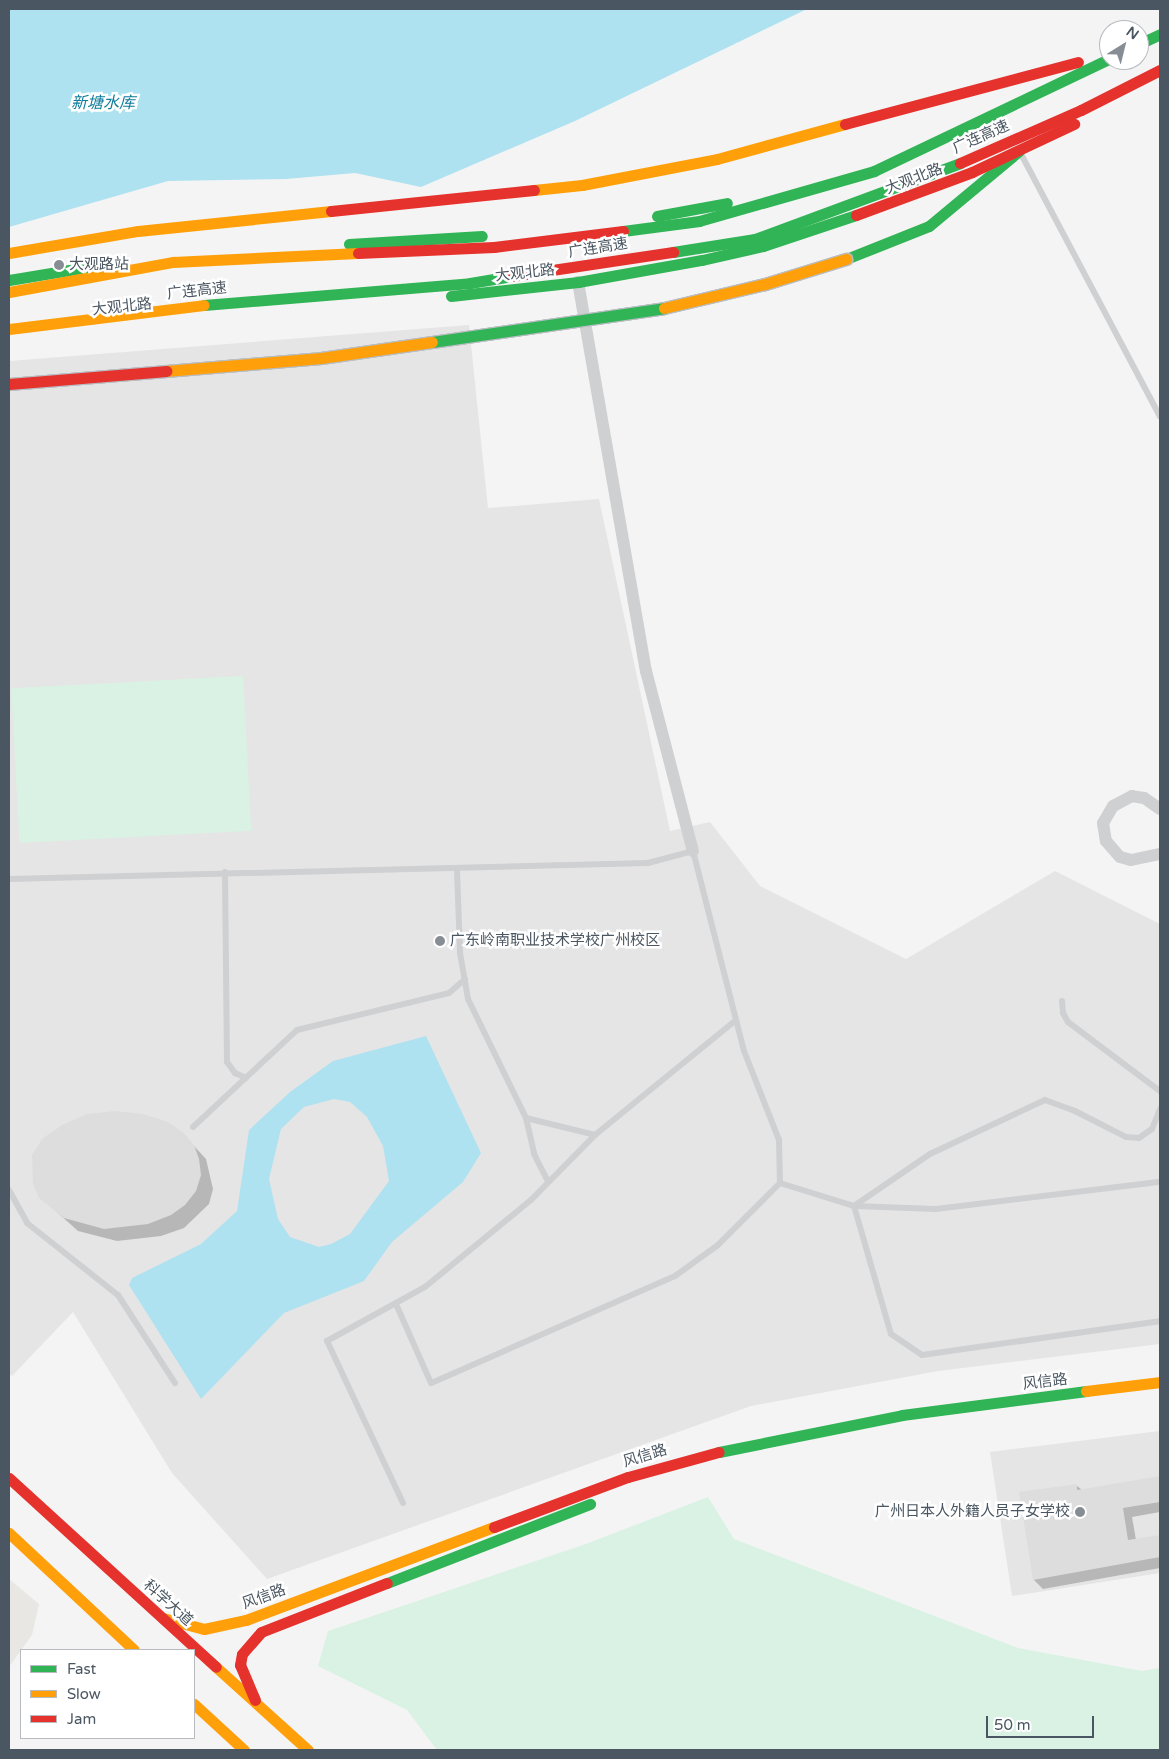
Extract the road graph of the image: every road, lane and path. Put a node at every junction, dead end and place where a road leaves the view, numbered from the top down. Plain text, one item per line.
1 (1099, 52) edge
2 (1078, 62) junction
3 (1099, 64) edge
4 (1160, 70) edge
5 (1160, 81) edge
6 (1019, 151) junction
7 (9, 253) edge
8 (9, 280) edge
9 (578, 282) junction
10 (9, 292) edge
11 (9, 329) edge
12 (9, 339) edge
13 (9, 384) edge
14 (1160, 416) edge
15 (1160, 809) edge
16 (693, 851) junction
17 (1160, 854) edge
18 (457, 870) junction
19 (225, 872) junction
20 (9, 879) edge
21 (465, 979) junction
22 (1062, 1000) dead end
23 (736, 1020) junction
24 (246, 1078) junction
25 (1160, 1091) edge
26 (1160, 1109) edge
27 (526, 1118) junction
28 (193, 1127) dead end
29 (595, 1135) junction
30 (548, 1182) junction
31 (1160, 1182) edge
32 (780, 1184) junction
33 (9, 1195) edge
34 (854, 1206) junction
35 (396, 1304) junction
36 (1160, 1321) edge
37 (1160, 1382) edge
38 (175, 1383) dead end
39 (1160, 1394) edge
40 (9, 1478) edge
41 (403, 1503) dead end
42 (9, 1533) edge
43 (268, 1612) junction
44 (160, 1616) junction
45 (274, 1626) junction
46 (133, 1649) edge
47 (257, 1702) junction
48 (195, 1705) edge
49 (244, 1750) edge
50 (308, 1750) edge

1 - 2 main road
2 - 7 main road
2 - 8 main road
3 - 10 main road, 广连高速
4 - 11 main road, 广连高速
5 - 6 main road, 大观北路
6 - 9 main road, 大观北路
6 - 13 main road, bridge
6 - 14 lane
9 - 12 main road, 大观北路
9 - 16 street
15 - 17 street
16 - 18 lane
16 - 23 lane
18 - 19 lane
18 - 21 lane
19 - 20 lane
19 - 24 lane
21 - 24 lane
21 - 27 lane
22 - 25 lane
23 - 29 lane
23 - 32 lane
24 - 28 lane
26 - 34 lane
27 - 29 lane
27 - 30 lane
29 - 30 lane
30 - 35 lane
31 - 34 lane
32 - 34 lane
32 - 35 lane
33 - 38 lane
34 - 36 lane
35 - 41 lane
37 - 43 main road, 风信路
39 - 45 main road, 风信路
40 - 44 main road, 科学大道
42 - 46 main road
43 - 44 main road, 风信路
43 - 45 street
44 - 47 main road, 科学大道
45 - 47 main road, 风信路
47 - 50 main road, 科学大道
48 - 49 main road

